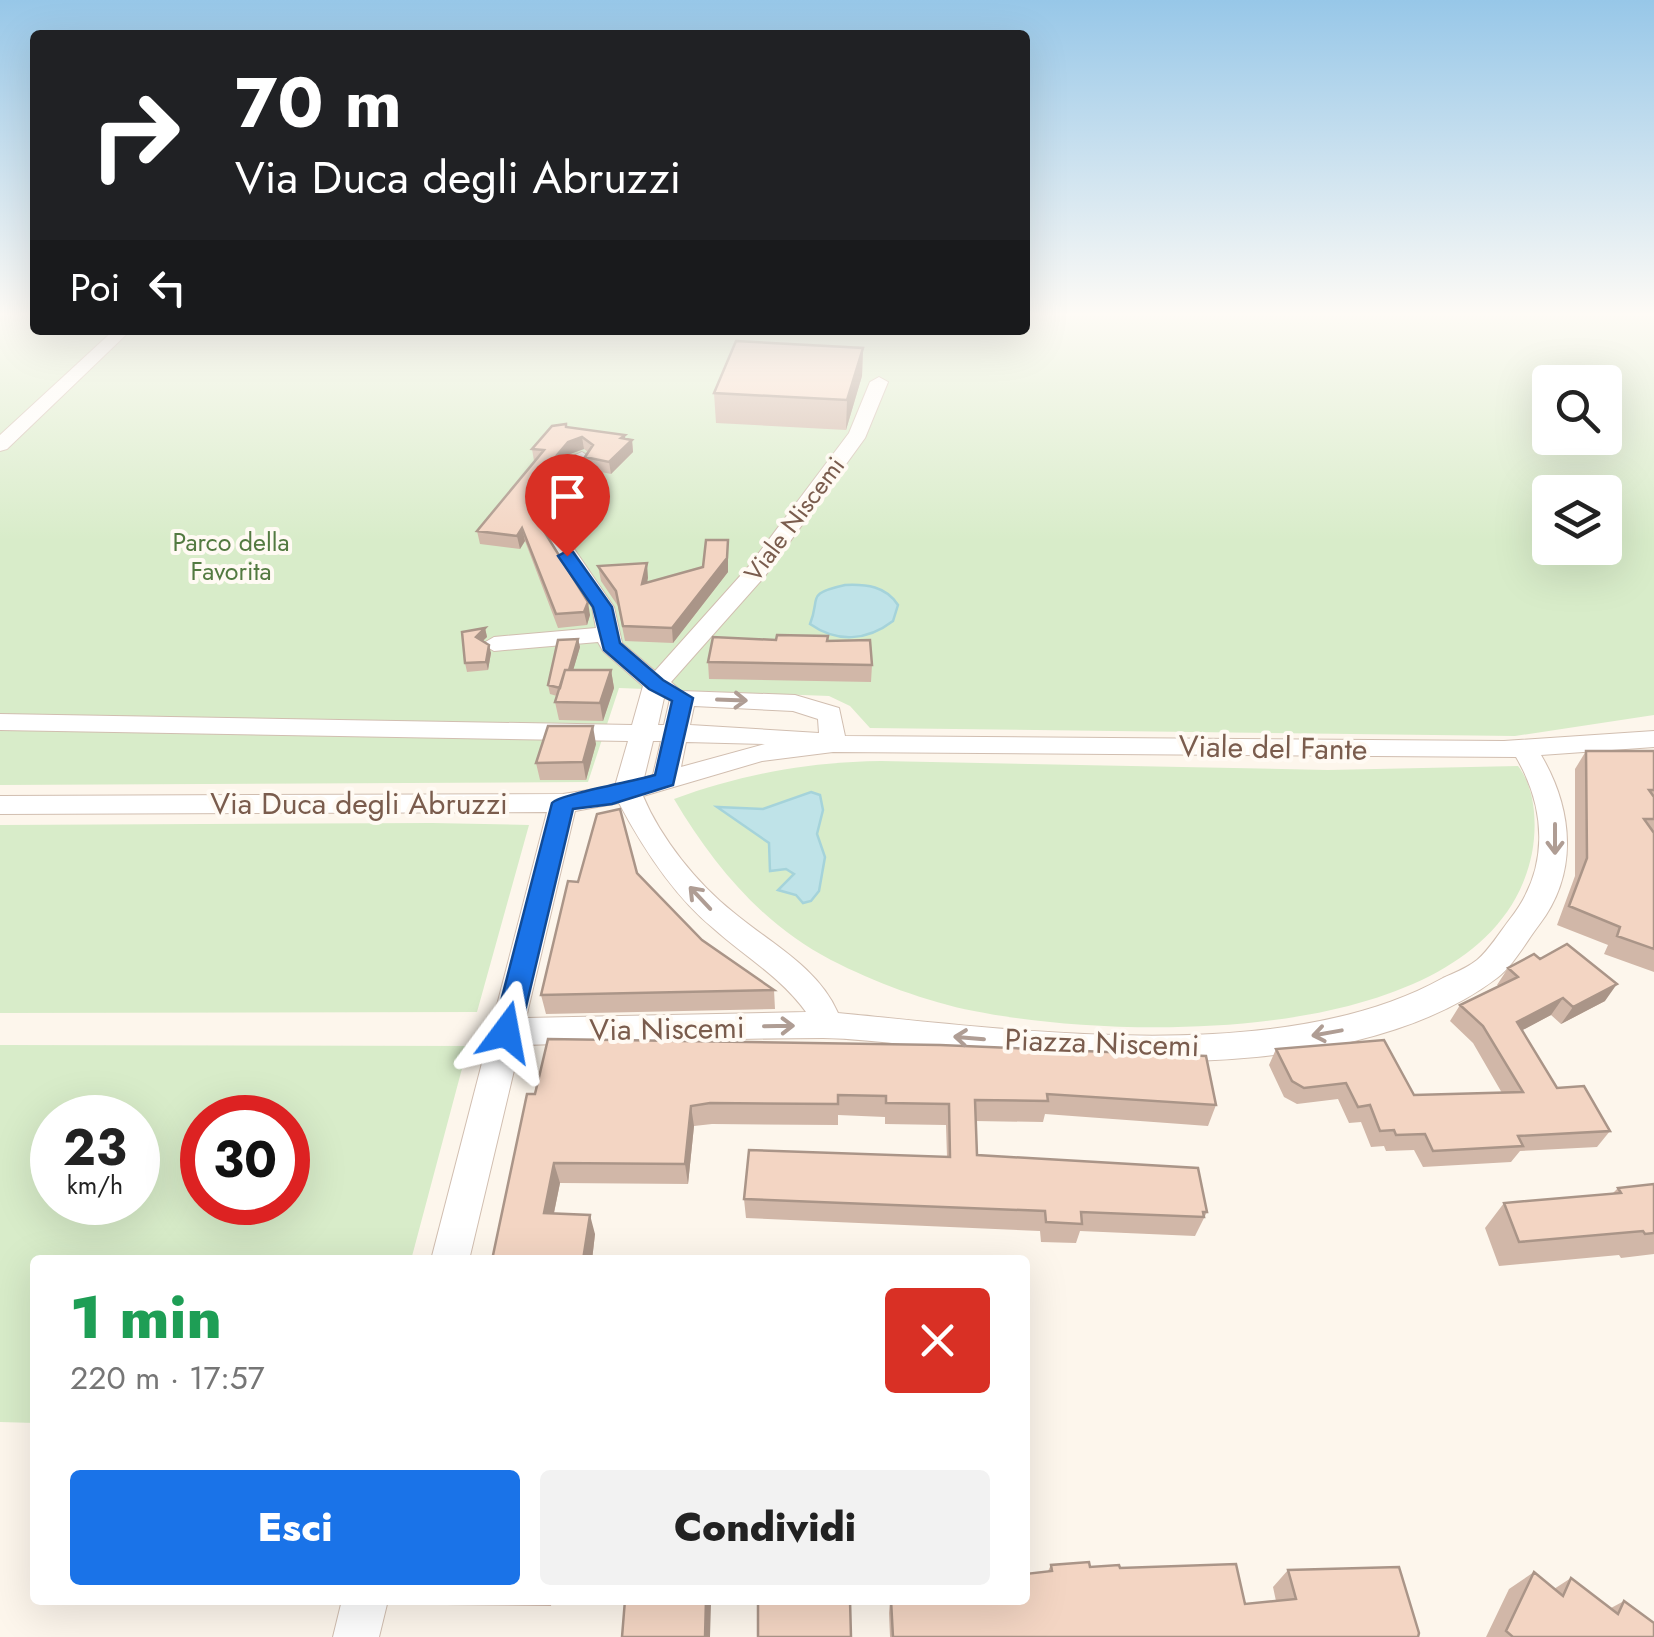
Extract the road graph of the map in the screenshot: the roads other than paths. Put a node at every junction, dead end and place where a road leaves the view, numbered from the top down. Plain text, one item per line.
1 (60, 389) edge
2 (876, 389) edge
3 (0, 446) edge
4 (582, 458) edge
5 (608, 634) junction
6 (494, 644) dead end
7 (656, 684) junction
8 (683, 698) junction
9 (0, 722) edge
10 (642, 733) junction
11 (674, 733) junction
12 (1654, 739) edge
13 (891, 743) joint
14 (833, 744) junction
15 (1525, 748) junction
16 (665, 780) junction
17 (627, 791) junction
18 (563, 803) junction
19 (0, 805) edge
20 (827, 1025) junction
21 (506, 1032) junction
22 (451, 1255) edge
23 (364, 1605) edge
24 (356, 1637) edge

1 - 3 street
2 - 7 street, Viale Niscemi
4 - 5 street
5 - 6 street
5 - 7 street
7 - 8 street
7 - 10 street
8 - 11 street
8 -> 14 street
9 - 10 street
10 - 11 street
10 - 17 street
11 - 14 street
11 - 16 street
12 - 15 street, Viale del Fante
13 - 14 street, Via Duca degli Abruzzi
13 - 15 street, Viale del Fante
14 - 16 street, Via Duca degli Abruzzi
15 -> 20 street, Piazza Niscemi
16 - 17 street, Via Duca degli Abruzzi
17 - 18 street, Via Duca degli Abruzzi
20 -> 17 street
18 - 19 street, Via Duca degli Abruzzi
18 - 21 street
21 -> 20 street, Via Niscemi
21 - 22 street
23 - 24 street

